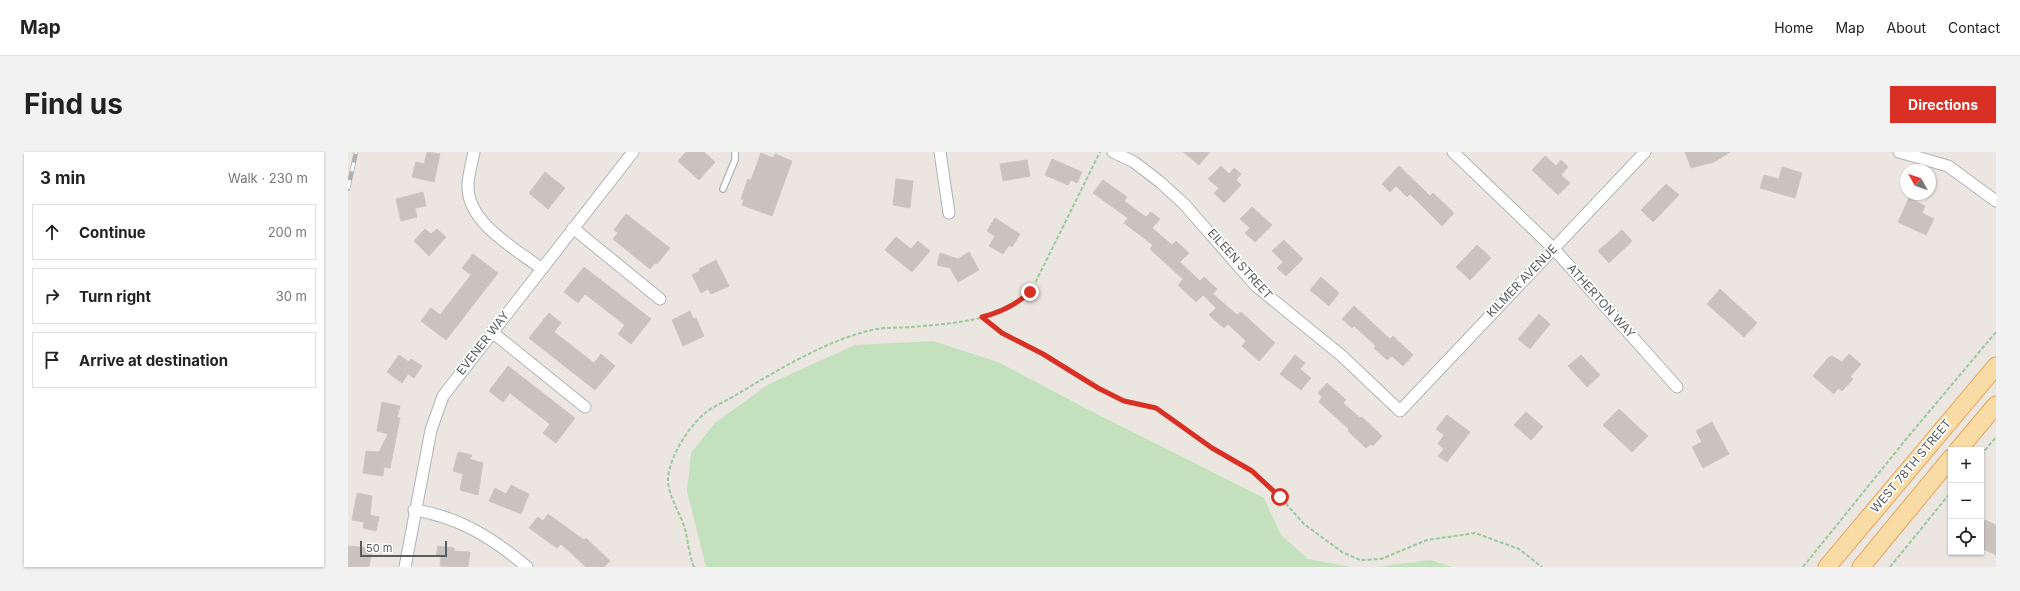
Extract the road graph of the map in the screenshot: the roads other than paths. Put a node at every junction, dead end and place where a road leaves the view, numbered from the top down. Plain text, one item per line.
1 (474, 152) edge
2 (633, 152) edge
3 (735, 152) edge
4 (940, 152) edge
5 (1113, 152) edge
6 (1453, 152) edge
7 (1645, 152) edge
8 (1899, 152) edge
9 (724, 189) dead end
10 (1996, 201) edge
11 (949, 213) dead end
12 (573, 228) junction
13 (1554, 249) junction
14 (542, 269) junction
15 (660, 299) dead end
16 (492, 332) junction
17 (1996, 366) edge
18 (1677, 387) dead end
19 (1996, 405) edge
20 (585, 407) dead end
21 (1400, 411) joint
22 (1961, 447) edge
23 (1948, 462) edge
24 (414, 510) junction
25 (405, 567) edge
26 (527, 567) edge
27 (1827, 567) edge
28 (1862, 567) edge

1 - 14 street
2 - 12 street, EVENER WAY
3 - 9 lane
4 - 11 street
5 - 21 street, EILEEN STREET
6 - 13 street, ATHERTON WAY
7 - 13 street, KILMER AVENUE
8 - 10 street
12 - 14 street, EVENER WAY
12 - 15 street
13 - 18 street, ATHERTON WAY
13 - 21 street, KILMER AVENUE
14 - 16 street, EVENER WAY
16 - 20 street
16 - 24 street, EVENER WAY
17 - 27 main road, WEST 78TH STREET
19 - 22 main road
23 - 28 main road
24 - 25 street, EVENER WAY
24 - 26 street

